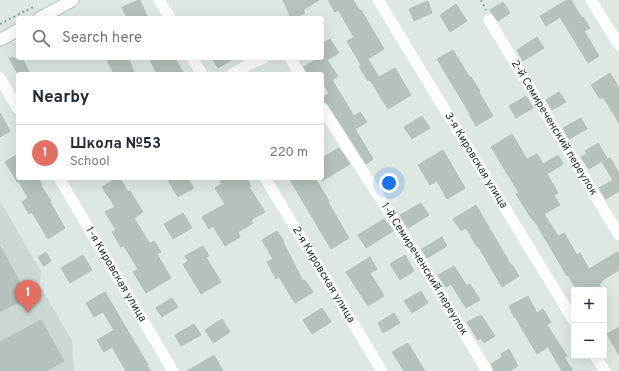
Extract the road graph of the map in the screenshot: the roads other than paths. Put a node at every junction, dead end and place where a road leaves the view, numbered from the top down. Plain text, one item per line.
1 (73, 0) edge
2 (159, 0) edge
3 (378, 0) edge
4 (591, 0) edge
5 (44, 16) edge
6 (169, 16) edge
7 (489, 20) dead end
8 (16, 31) edge
9 (0, 40) edge
10 (619, 45) edge
11 (193, 60) edge
12 (259, 60) edge
13 (291, 60) edge
14 (201, 72) edge
15 (236, 72) edge
16 (299, 72) edge
17 (0, 78) edge
18 (16, 106) edge
19 (324, 111) edge
20 (60, 180) edge
21 (266, 180) edge
22 (619, 235) edge
23 (571, 316) edge
24 (597, 359) edge
25 (173, 371) edge
26 (382, 371) edge
27 (487, 371) edge
28 (604, 371) edge

1 - 5 street
2 - 6 street
3 - 23 street, 3-я Кировская улица
4 - 10 street
7 - 22 street, 2-й Семиреченский переулок
8 - 9 street
11 - 14 street
12 - 15 street
13 - 16 street
17 - 18 street
19 - 27 street, 1-й Семиреченский переулок
20 - 25 street, 1-я Кировская улица
21 - 26 street, 2-я Кировская улица
24 - 28 street

